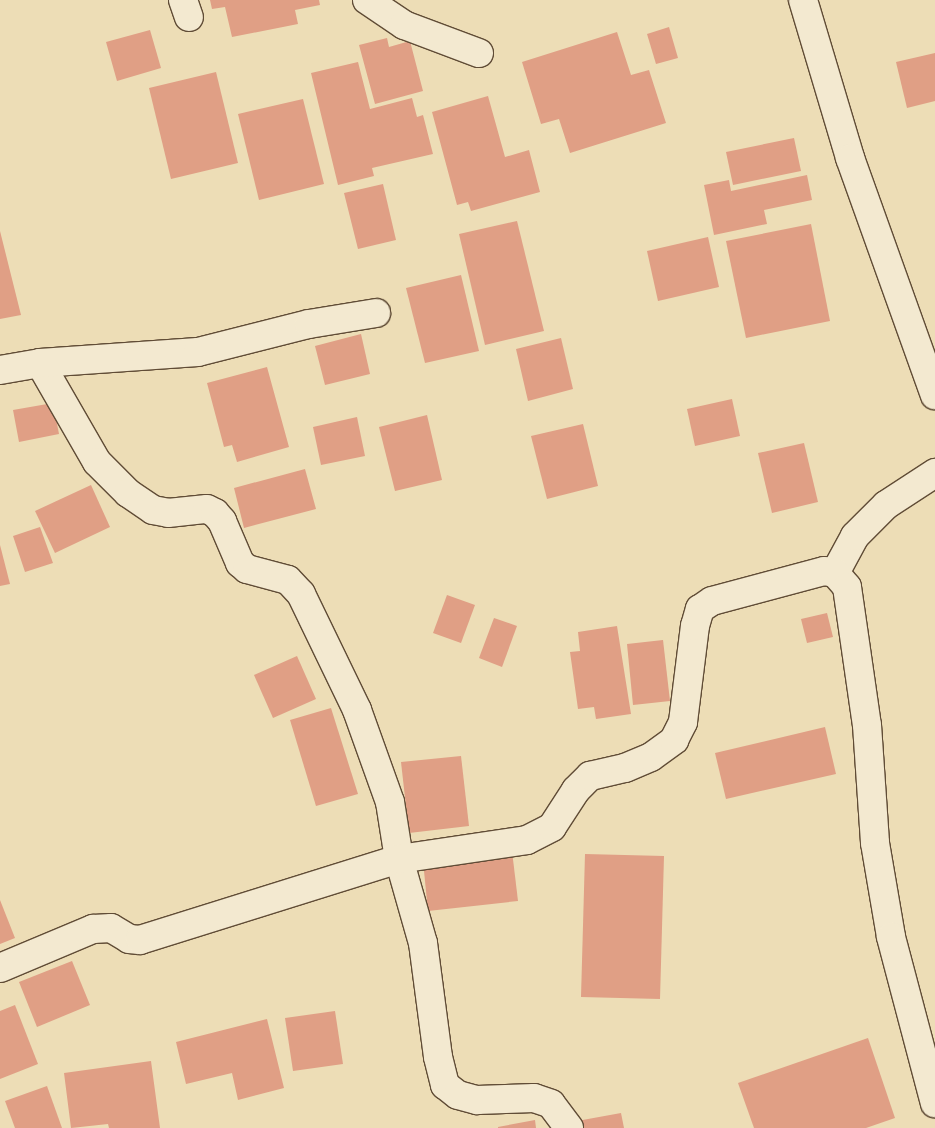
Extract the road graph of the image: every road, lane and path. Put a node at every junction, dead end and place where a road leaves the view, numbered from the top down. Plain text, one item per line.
1 (367, 0) edge
2 (803, 0) edge
3 (479, 53) dead end
4 (376, 313) dead end
5 (40, 364) junction
6 (0, 370) edge
7 (935, 395) edge
8 (935, 473) edge
9 (835, 573) junction
10 (399, 859) junction
11 (0, 968) edge
12 (935, 1103) edge
13 (569, 1128) edge

1 - 3 street
2 - 7 street
4 - 5 street
5 - 6 street
5 - 10 street
8 - 9 street
9 - 10 street
9 - 12 street
10 - 11 street
10 - 13 street

